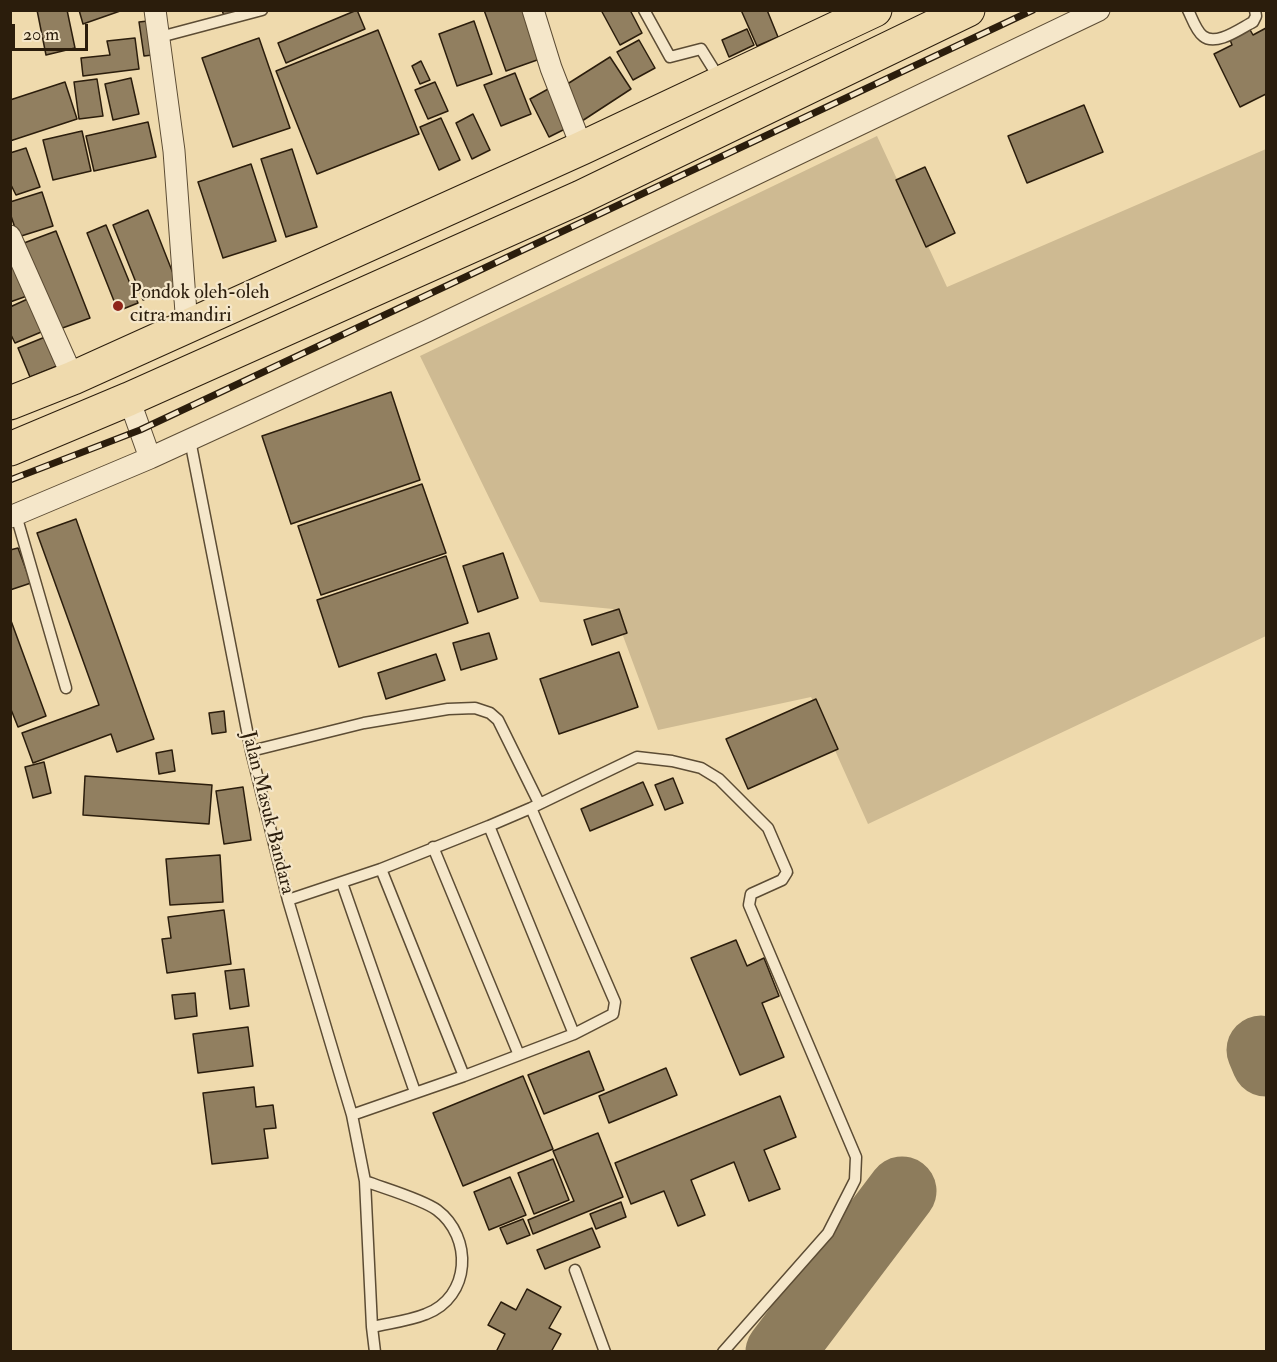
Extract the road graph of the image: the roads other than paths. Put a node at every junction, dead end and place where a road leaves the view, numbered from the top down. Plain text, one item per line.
1 (155, 10) edge
2 (262, 10) edge
3 (533, 10) edge
4 (644, 10) edge
5 (875, 10) edge
6 (968, 10) edge
7 (1099, 10) edge
8 (1188, 10) edge
9 (1255, 10) edge
10 (160, 37) junction
11 (727, 81) junction
12 (749, 117) junction
13 (582, 148) junction
14 (10, 236) edge
15 (186, 326) junction
16 (73, 378) junction
17 (129, 399) junction
18 (10, 403) edge
19 (190, 440) junction
20 (10, 449) edge
21 (150, 458) junction
22 (13, 516) edge
23 (66, 688) dead end
24 (251, 752) junction
25 (535, 805) junction
26 (489, 826) junction
27 (433, 847) junction
28 (381, 869) junction
29 (342, 883) junction
30 (288, 900) junction
31 (574, 1034) junction
32 (519, 1055) junction
33 (464, 1076) junction
34 (415, 1092) junction
35 (352, 1115) junction
36 (364, 1181) junction
37 (575, 1270) dead end
38 (372, 1327) junction
39 (375, 1352) edge
40 (605, 1352) edge
41 (723, 1352) edge

1 - 10 street
2 - 10 lane
3 - 13 street
4 - 11 lane
5 - 11 highway
6 - 12 highway
7 - 19 street
8 - 9 lane
10 - 15 street
11 - 12 highway
11 - 13 highway
12 - 17 highway
13 - 15 highway
14 - 16 street
15 - 16 highway
16 - 18 highway
17 - 20 highway
17 - 21 street
19 - 21 street
19 - 24 lane, Jalan Masuk Bandara
21 - 22 street
22 - 23 lane
24 - 25 lane
24 - 30 lane, Jalan Masuk Bandara
25 - 26 lane
25 - 31 lane
25 - 41 lane
26 - 27 lane
26 - 31 lane
27 - 28 lane
27 - 32 lane
28 - 29 lane
28 - 33 lane
29 - 30 lane
29 - 34 lane
30 - 35 lane, Jalan Masuk Bandara
31 - 32 lane
32 - 33 lane
33 - 34 lane
34 - 35 lane
35 - 36 lane, Jalan Masuk Bandara
36 - 38 lane, Jalan Masuk Bandara
36 - 38 lane
37 - 40 lane
38 - 39 lane, Jalan Masuk Bandara

